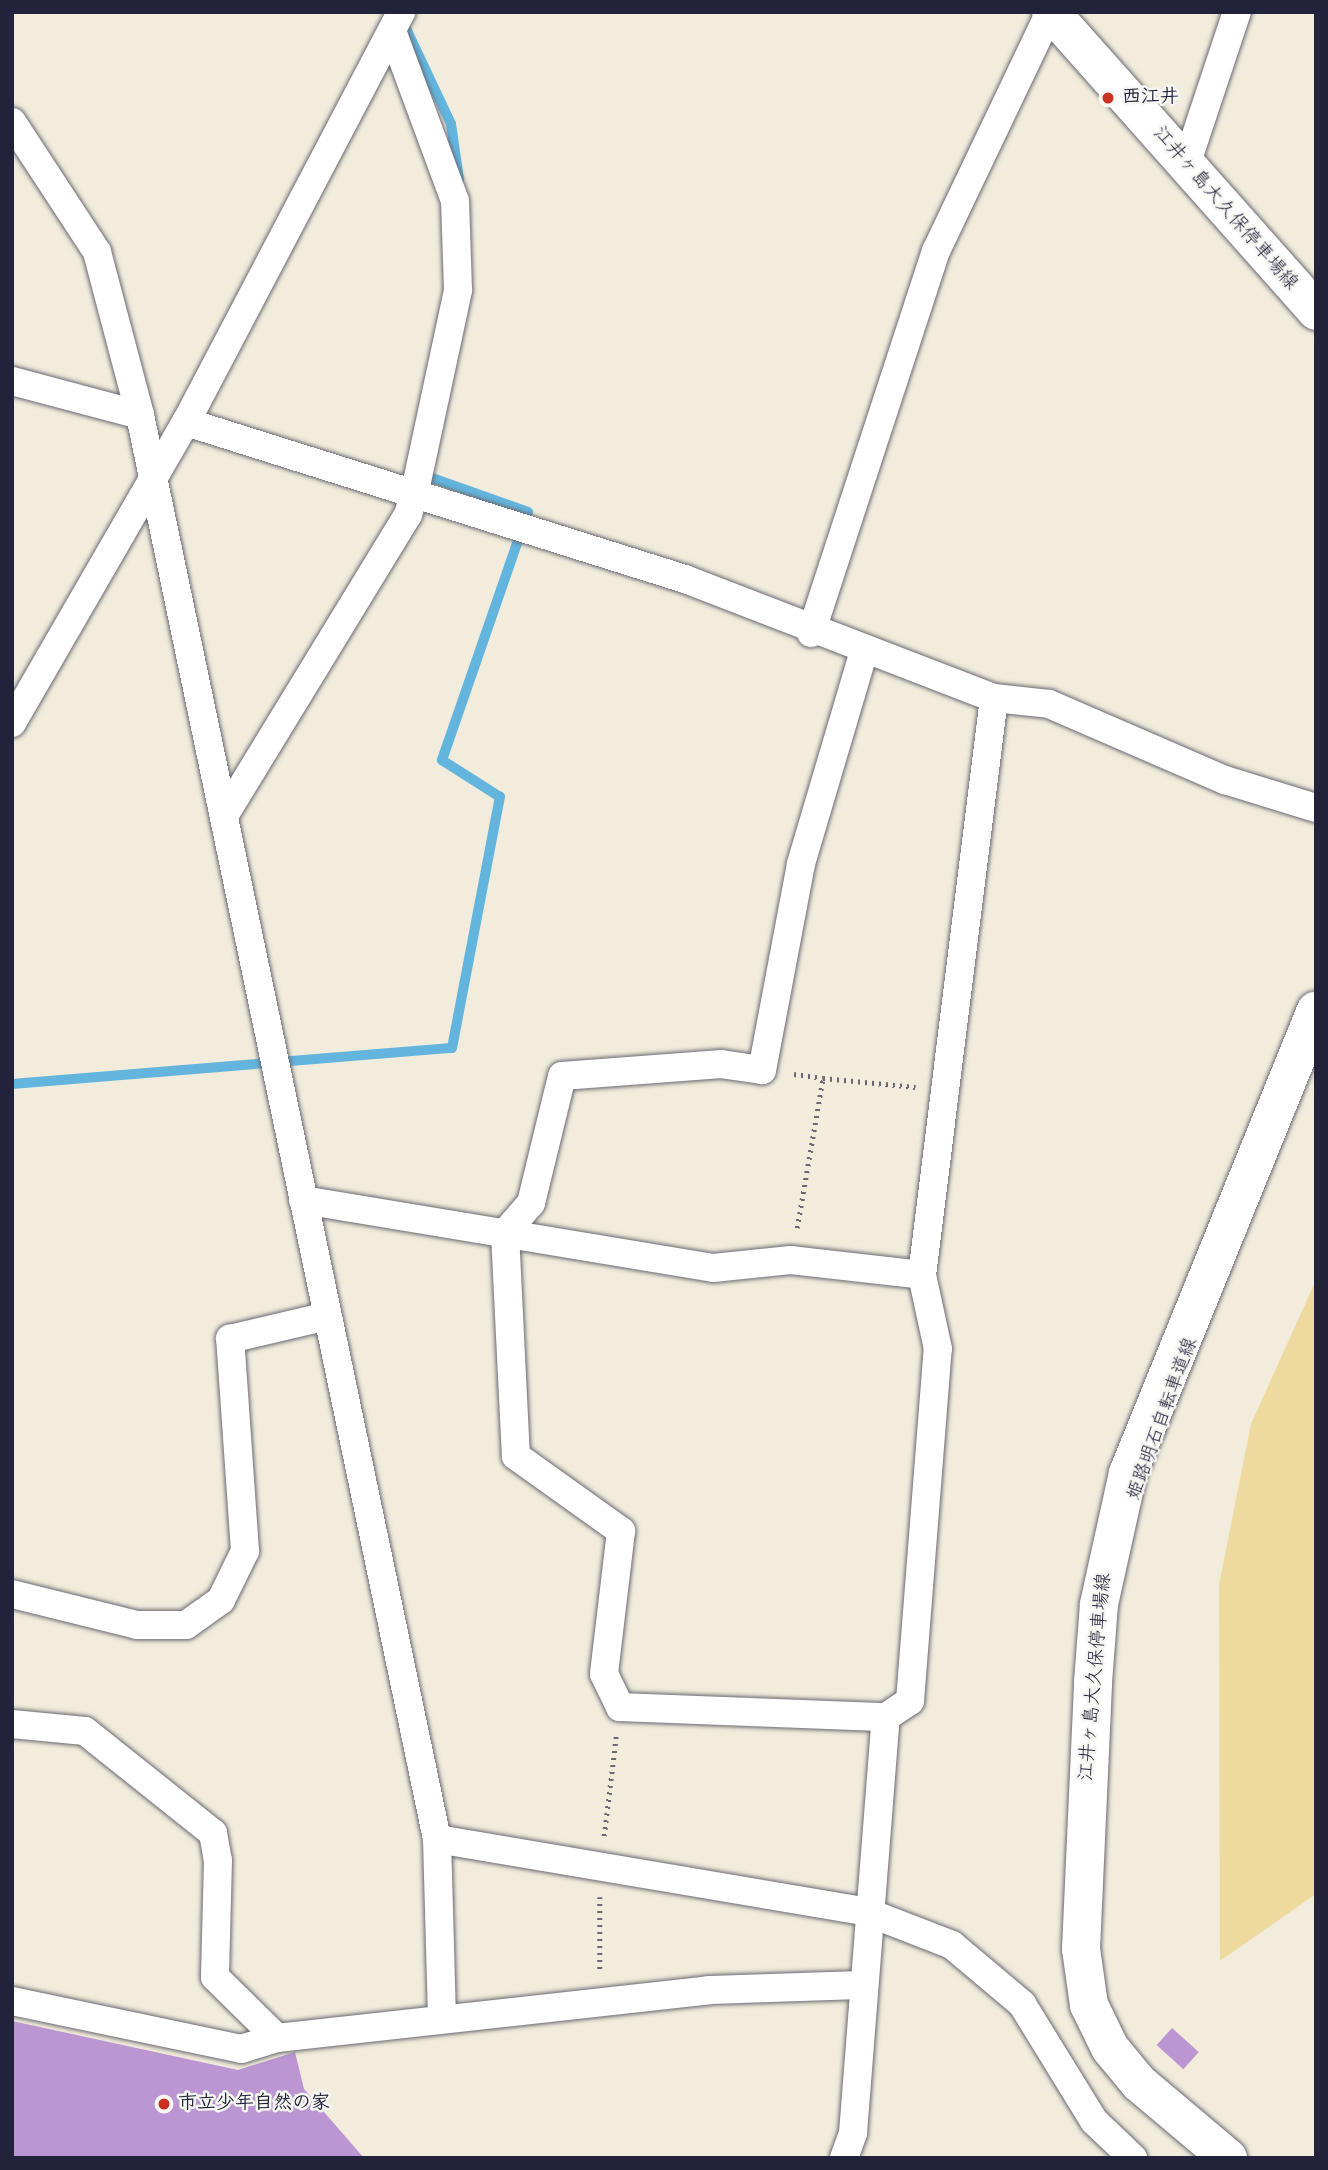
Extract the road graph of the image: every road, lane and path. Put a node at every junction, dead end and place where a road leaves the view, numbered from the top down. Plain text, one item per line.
1 (1051, 12) edge
2 (1237, 12) edge
3 (397, 22) edge
4 (12, 122) edge
5 (1186, 165) junction
6 (1316, 311) edge
7 (12, 381) edge
8 (140, 415) junction
9 (186, 422) junction
10 (152, 473) junction
11 (415, 491) junction
12 (811, 633) junction
13 (864, 651) junction
14 (994, 698) junction
15 (12, 723) edge
16 (1316, 808) edge
17 (224, 816) junction
18 (1316, 1011) edge
19 (945, 1090) junction
20 (303, 1200) junction
21 (505, 1233) junction
22 (791, 1260) junction
23 (922, 1275) junction
24 (327, 1316) junction
25 (12, 1594) edge
26 (886, 1717) junction
27 (12, 1724) edge
28 (437, 1839) junction
29 (867, 1912) junction
30 (862, 1985) junction
31 (12, 2001) edge
32 (442, 2019) junction
33 (277, 2038) junction
34 (844, 2158) edge
35 (1133, 2158) edge
36 (1228, 2158) edge

1 - 5 main road, 江井ヶ島大久保停車場線
1 - 12 street
2 - 5 street
3 - 9 street
3 - 11 street
4 - 8 street
5 - 6 main road, 江井ヶ島大久保停車場線
7 - 8 street
8 - 10 street
9 - 10 street
9 - 11 street
10 - 15 street
10 - 17 street
11 - 12 street
11 - 17 street
12 - 13 street
13 - 14 street
13 - 21 street
14 - 16 street
14 - 19 street
17 - 20 street
18 - 36 main road, 江井ヶ島大久保停車場線
19 - 22 path
19 - 23 street
20 - 21 street
20 - 24 street
21 - 22 street
21 - 26 street
22 - 23 street
23 - 26 street
24 - 25 street
24 - 28 street
26 - 29 street
27 - 33 street
28 - 29 street
28 - 32 street
29 - 30 street
29 - 35 street
30 - 32 street
30 - 34 street
31 - 33 street
32 - 33 street

